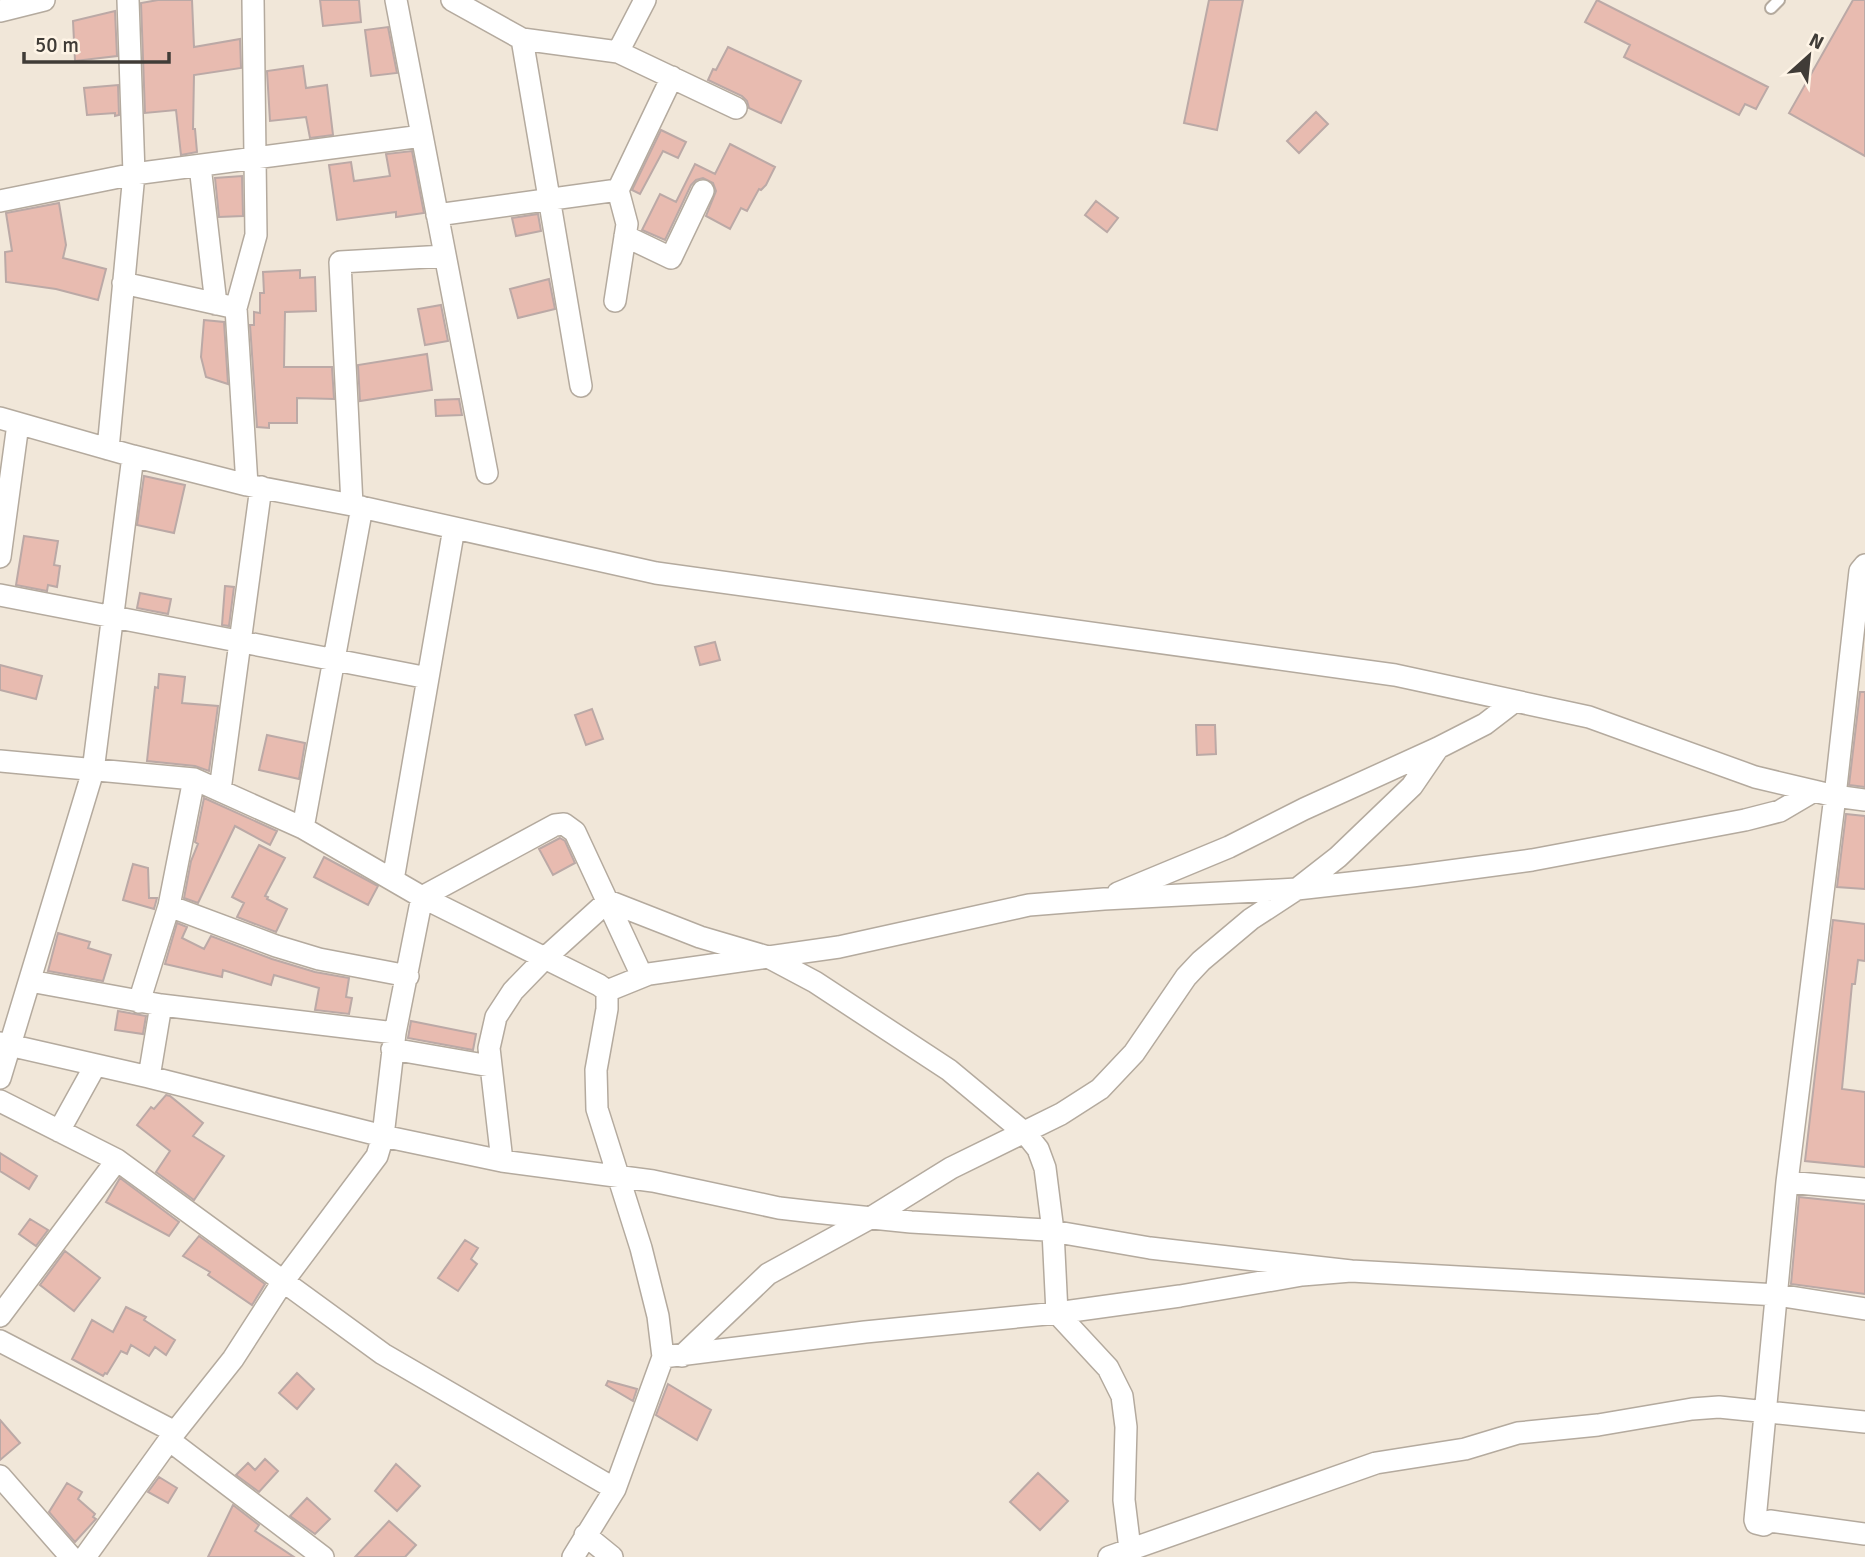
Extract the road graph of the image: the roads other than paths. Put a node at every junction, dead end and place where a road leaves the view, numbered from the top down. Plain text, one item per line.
1 (44, 0) edge
2 (128, 0) edge
3 (253, 0) edge
4 (396, 0) edge
5 (452, 0) edge
6 (645, 0) edge
7 (0, 11) edge
8 (522, 39) junction
9 (618, 52) junction
10 (672, 77) junction
11 (736, 108) dead end
12 (422, 136) junction
13 (255, 158) junction
14 (200, 166) junction
15 (134, 174) junction
16 (618, 190) junction
17 (704, 191) dead end
18 (549, 199) junction
19 (0, 201) edge
20 (437, 215) junction
21 (625, 236) junction
22 (445, 256) junction
23 (123, 283) junction
24 (615, 301) dead end
25 (226, 306) junction
26 (581, 386) dead end
27 (9, 421) edge
28 (108, 449) junction
29 (132, 456) junction
30 (487, 473) dead end
31 (254, 486) junction
32 (357, 506) junction
33 (454, 527) junction
34 (0, 557) edge
35 (1863, 569) edge
36 (0, 595) edge
37 (112, 617) junction
38 (240, 642) junction
39 (334, 660) junction
40 (428, 678) junction
41 (1856, 682) edge
42 (1516, 701) junction
43 (1438, 748) junction
44 (0, 761) edge
45 (93, 771) junction
46 (194, 779) junction
47 (220, 790) junction
48 (1814, 791) junction
49 (1835, 796) junction
50 (1865, 800) edge
51 (303, 828) junction
52 (393, 880) junction
53 (1297, 889) junction
54 (422, 897) junction
55 (1104, 899) junction
56 (608, 901) junction
57 (169, 906) junction
58 (768, 957) junction
59 (544, 959) junction
60 (408, 976) junction
61 (642, 976) junction
62 (30, 981) junction
63 (607, 991) junction
64 (139, 1002) junction
65 (161, 1005) junction
66 (394, 1041) junction
67 (6, 1044) edge
68 (95, 1066) junction
69 (491, 1066) junction
70 (149, 1077) junction
71 (0, 1078) edge
72 (0, 1101) edge
73 (59, 1131) junction
74 (1024, 1132) junction
75 (383, 1136) junction
76 (117, 1160) junction
77 (502, 1161) junction
78 (620, 1177) junction
79 (1787, 1182) junction
80 (1865, 1189) edge
81 (872, 1217) junction
82 (1053, 1231) junction
83 (1351, 1271) junction
84 (282, 1283) junction
85 (1777, 1295) junction
86 (1865, 1309) edge
87 (1057, 1313) junction
88 (0, 1317) edge
89 (0, 1340) edge
90 (673, 1356) junction
91 (1765, 1412) junction
92 (1865, 1422) edge
93 (172, 1436) junction
94 (0, 1476) edge
95 (615, 1489) junction
96 (1865, 1534) edge
97 (585, 1535) junction
98 (1129, 1549) junction
99 (71, 1557) edge
100 (85, 1557) edge
101 (323, 1557) edge
102 (573, 1557) edge
103 (612, 1557) edge
104 (1109, 1557) edge

1 - 7 street
2 - 15 street
3 - 13 street
4 - 12 street
5 - 8 street
6 - 9 street
8 - 9 street
8 - 18 street
9 - 10 street
10 - 11 street
10 - 16 street
12 - 13 street
12 - 20 street
13 - 14 street
13 - 25 street
14 - 15 street
14 - 25 street
15 - 19 street
15 - 23 street
16 - 18 street
16 - 21 street
17 - 21 street
18 - 20 street
18 - 26 street
20 - 22 street
21 - 24 street
22 - 30 street
22 - 32 street
23 - 25 street
23 - 28 street
25 - 31 street
27 - 28 street
27 - 34 street
28 - 29 street
29 - 31 street
29 - 37 street
31 - 32 street
31 - 38 street
32 - 33 street
32 - 39 street
33 - 40 street
33 - 42 street
35 - 41 street
36 - 37 street
37 - 38 street
37 - 45 street
38 - 39 street
38 - 47 street
39 - 40 street
39 - 51 street
40 - 52 street
41 - 49 street
42 - 43 street
42 - 48 street
43 - 53 street
43 - 55 street
44 - 45 street
45 - 46 street
45 - 62 street
46 - 47 street
46 - 57 street
47 - 51 street
48 - 49 street
48 - 53 street
49 - 50 street
49 - 79 street
51 - 52 street
52 - 54 street
53 - 55 street
53 - 74 street
54 - 56 street
54 - 59 street
54 - 60 street
55 - 58 street
56 - 58 street
56 - 59 street
56 - 61 street
57 - 60 street
57 - 64 street
58 - 61 street
58 - 74 street
59 - 63 street
59 - 69 street
60 - 66 street
61 - 63 street
62 - 64 street
62 - 67 street
63 - 78 street
64 - 65 street
65 - 66 street
65 - 70 street
66 - 69 street
66 - 75 street
67 - 68 street
67 - 71 street
68 - 70 street
68 - 73 street
69 - 77 street
70 - 75 street
72 - 73 street
73 - 76 street
74 - 81 street
74 - 82 street
75 - 77 street
75 - 84 street
76 - 84 street
76 - 88 street
77 - 78 street
78 - 81 street
78 - 90 street
79 - 80 street
79 - 85 street
81 - 82 street
81 - 90 street
82 - 83 street
82 - 87 street
83 - 85 street
83 - 87 street
84 - 93 street
84 - 95 street
85 - 86 street
85 - 91 street
87 - 90 street
87 - 98 street
89 - 93 street
90 - 95 street
91 - 92 street
91 - 96 street
91 - 98 street
93 - 100 street
93 - 101 street
94 - 99 street
95 - 97 street
97 - 102 street
97 - 103 street
98 - 104 street

